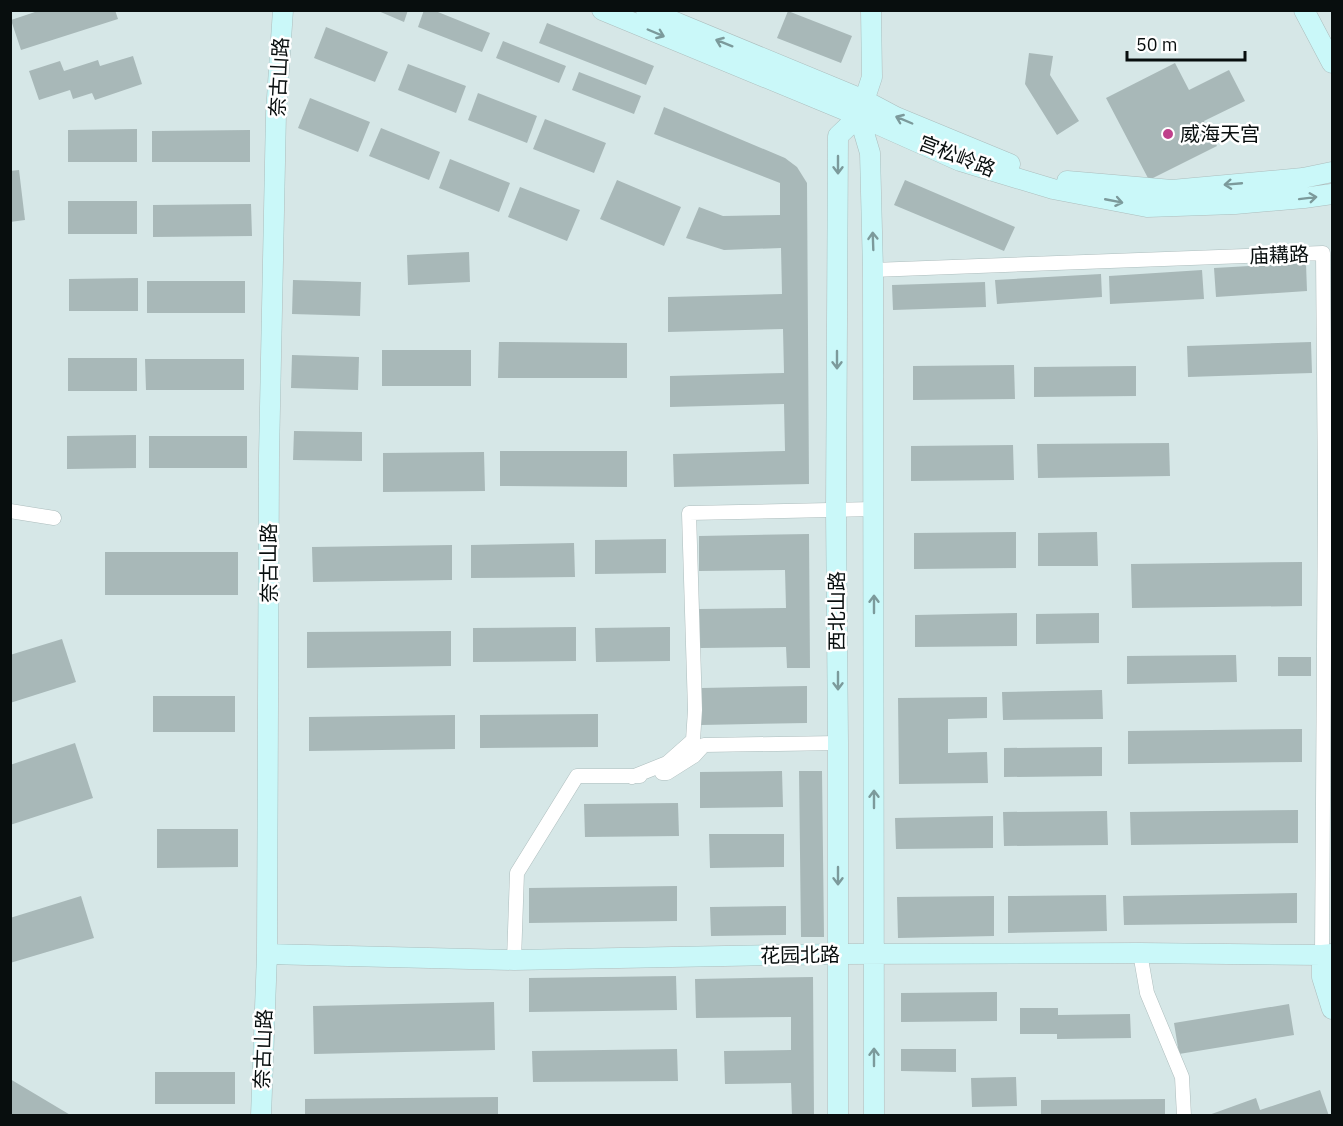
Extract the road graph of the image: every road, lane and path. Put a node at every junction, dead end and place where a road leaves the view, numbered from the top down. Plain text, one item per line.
1 (283, 10) edge
2 (602, 10) edge
3 (646, 10) edge
4 (871, 10) edge
5 (1304, 10) edge
6 (1332, 63) edge
7 (862, 108) junction
8 (1332, 172) edge
9 (1332, 194) edge
10 (873, 270) junction
11 (1329, 496) edge
12 (874, 509) junction
13 (836, 510) junction
14 (10, 511) edge
15 (54, 518) dead end
16 (1328, 581) edge
17 (838, 743) junction
18 (632, 777) junction
19 (1140, 953) junction
20 (267, 954) junction
21 (837, 954) junction
22 (874, 954) junction
23 (1327, 955) edge
24 (514, 960) junction
25 (1332, 1009) edge
26 (261, 1116) edge
27 (838, 1116) edge
28 (874, 1116) edge
29 (1184, 1116) edge

1 - 20 main road, 奈古山路
2 -> 7 main road, 宫松岭路
7 -> 3 main road
4 - 7 main road, 西北山路
5 - 6 main road
8 -> 7 main road
7 -> 9 main road, 宫松岭路
10 -> 7 main road, 西北山路
7 -> 13 main road, 西北山路
10 - 11 street, 庙耩路
10 - 12 main road, 西北山路
11 - 16 street, 庙耩路
12 - 13 street
22 -> 12 main road, 西北山路
13 -> 17 main road, 西北山路
13 - 18 street
14 - 15 street
16 - 23 street, 庙耩路
17 - 18 street
17 -> 21 main road, 西北山路
18 - 24 street
19 - 22 main road, 花园北路
19 - 23 main road, 花园北路
19 - 29 street
20 - 24 main road, 花园北路
20 - 26 main road, 奈古山路
21 - 22 main road, 花园北路
21 - 24 main road, 花园北路
21 - 27 main road, 西北山路
28 -> 22 main road, 西北山路
23 - 25 main road, 庙耩路

